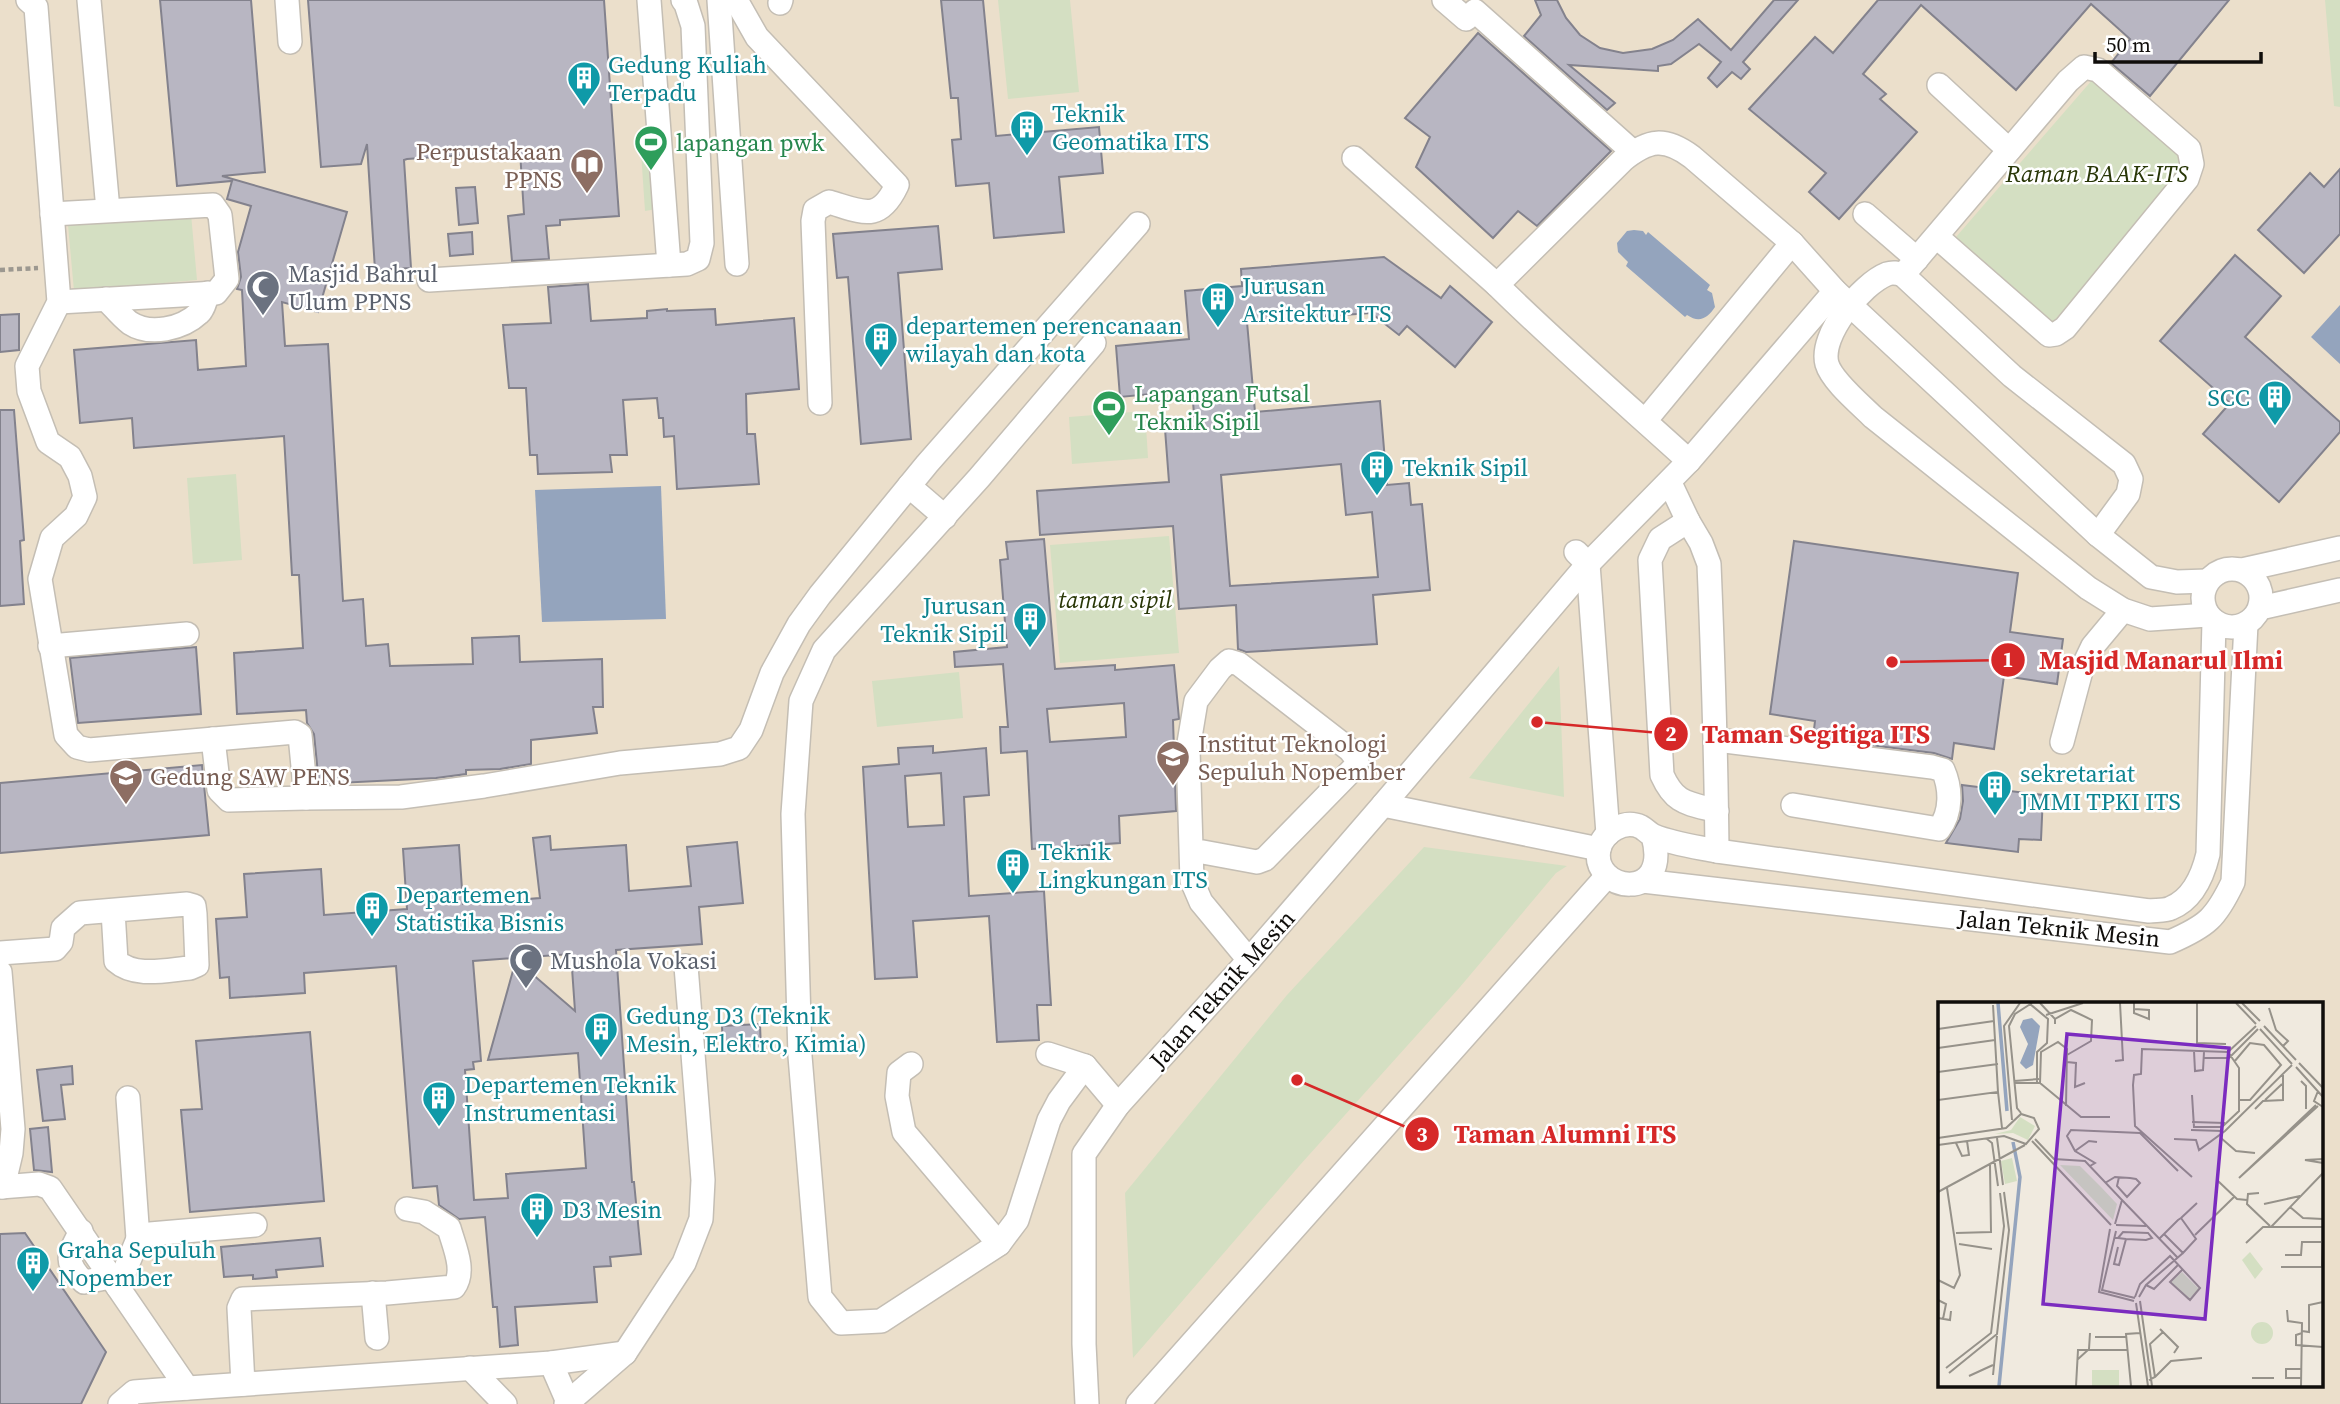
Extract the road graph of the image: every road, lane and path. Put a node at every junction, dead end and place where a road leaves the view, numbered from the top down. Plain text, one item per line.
1 (89, 0) edge
2 (287, 0) edge
3 (649, 0) edge
4 (683, 0) edge
5 (1444, 0) edge
6 (730, 1) edge
7 (38, 2) edge
8 (290, 42) dead end
9 (1939, 85) dead end
10 (2009, 150) junction
11 (1633, 152) junction
12 (1354, 158) dead end
13 (108, 210) junction
14 (52, 214) junction
15 (1865, 214) dead end
16 (1138, 224) dead end
17 (1937, 237) junction
18 (1792, 243) junction
19 (737, 264) dead end
20 (669, 265) junction
21 (56, 267) junction
22 (1910, 267) junction
23 (0, 270) edge
24 (429, 280) dead end
25 (1497, 285) junction
26 (208, 293) junction
27 (1843, 298) junction
28 (106, 299) junction
29 (59, 302) junction
30 (1094, 344) dead end
31 (820, 403) dead end
32 (1645, 421) junction
33 (1689, 461) junction
34 (1670, 482) junction
35 (909, 486) junction
36 (945, 517) junction
37 (1688, 521) junction
38 (2098, 536) junction
39 (2340, 548) edge
40 (1582, 558) junction
41 (2242, 569) junction
42 (2207, 581) junction
43 (2340, 590) edge
44 (2123, 610) junction
45 (2253, 616) junction
46 (2211, 618) junction
47 (799, 624) junction
48 (187, 634) dead end
49 (50, 646) junction
50 (824, 650) junction
51 (213, 739) junction
52 (1717, 740) junction
53 (2062, 742) dead end
54 (306, 798) junction
55 (1383, 805) junction
56 (1793, 805) dead end
57 (1717, 811) junction
58 (1653, 836) junction
59 (1603, 841) junction
60 (1192, 850) junction
61 (1717, 851) junction
62 (1607, 876) junction
63 (1643, 881) junction
64 (113, 911) dead end
65 (0, 953) edge
66 (1249, 960) junction
67 (686, 966) dead end
68 (0, 972) edge
69 (1048, 1054) dead end
70 (911, 1064) dead end
71 (1085, 1066) junction
72 (128, 1098) dead end
73 (1118, 1105) junction
74 (1, 1187) edge
75 (407, 1209) dead end
76 (255, 1225) dead end
77 (138, 1239) junction
78 (999, 1244) junction
79 (115, 1282) junction
80 (373, 1293) junction
81 (377, 1338) dead end
82 (625, 1353) junction
83 (551, 1363) junction
84 (470, 1367) junction
85 (243, 1384) junction
86 (187, 1388) junction
87 (567, 1403) edge
88 (120, 1404) edge
89 (505, 1404) edge
90 (1087, 1404) edge
91 (1138, 1404) edge

1 - 13 street
2 - 8 street
3 - 20 street
4 - 20 street
5 - 11 street
6 - 19 street
6 - 31 street
7 - 14 street
9 - 10 street
10 - 17 street
10 - 17 street
11 - 18 street
11 - 25 street
12 - 25 street
13 - 14 street
13 - 26 street
14 - 21 street
15 - 22 street
16 - 35 street
17 - 22 street
18 - 27 street
18 - 32 street
20 - 24 street
21 - 23 path
21 - 29 street
22 - 27 street
22 - 38 street
25 - 32 street
26 - 28 street
26 - 28 street
27 - 33 street, Jalan Teknik Mesin
27 - 38 street
27 - 44 street
28 - 29 street
29 - 49 street
30 - 36 street
32 - 33 street
33 - 34 street, Jalan Teknik Mesin
34 - 37 street
34 - 40 street, Jalan Teknik Mesin
35 - 36 street
35 - 47 street
36 - 50 street
37 - 52 street
37 - 57 street
38 - 42 street
39 - 41 street
40 - 55 street, Jalan Teknik Mesin
40 - 59 street
41 - 42 street
41 - 45 street, Jalan Teknik Mesin
42 - 46 street, Jalan Teknik Mesin
43 - 45 street
44 - 46 street
44 - 53 street
45 - 46 street
45 - 63 street, Jalan Teknik Mesin
46 - 61 street, Jalan Teknik Mesin
47 - 50 street
47 - 54 street
48 - 49 street
49 - 51 street
50 - 78 street
51 - 54 street
51 - 54 street
52 - 56 street
52 - 57 street
55 - 59 street
55 - 66 street, Jalan Teknik Mesin
57 - 61 street
58 - 59 street
58 - 61 street, Jalan Teknik Mesin
58 - 63 street
59 - 62 street
60 - 60 street
60 - 66 street
62 - 63 street
62 - 91 street
64 - 65 street
66 - 73 street, Jalan Teknik Mesin
67 - 82 street
68 - 74 street
69 - 71 street
70 - 78 street
71 - 73 street
71 - 78 street
72 - 77 street
73 - 90 street, Jalan Teknik Mesin
74 - 79 street
75 - 80 street
76 - 77 street
77 - 79 street
79 - 86 street
80 - 81 street
80 - 85 street
82 - 83 street
82 - 87 street
83 - 84 street
83 - 87 street
84 - 85 street
84 - 89 street
85 - 86 street
86 - 88 street

